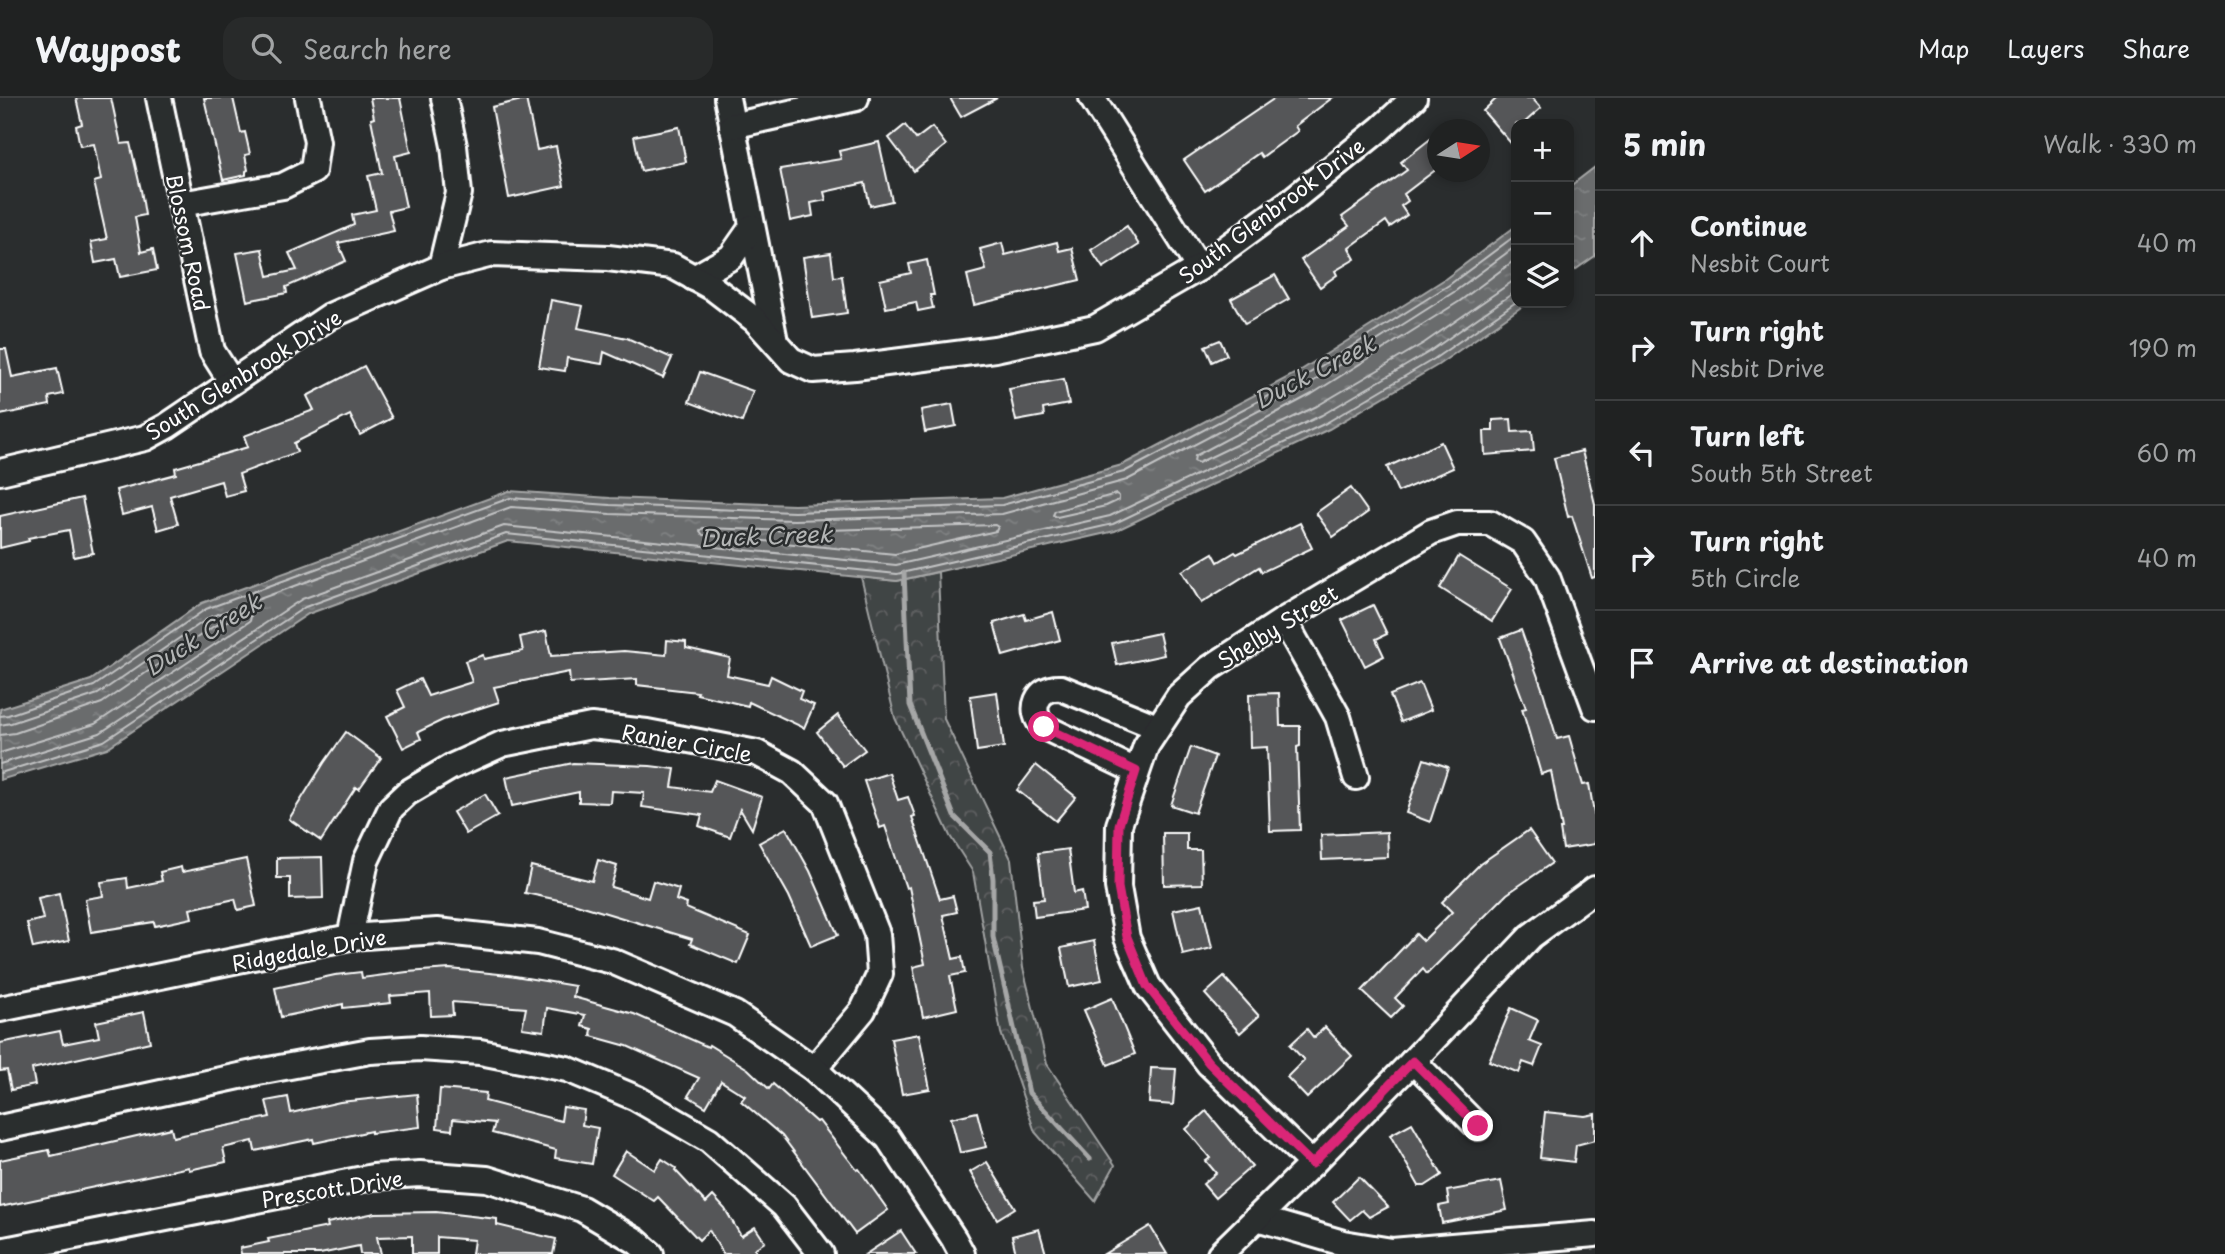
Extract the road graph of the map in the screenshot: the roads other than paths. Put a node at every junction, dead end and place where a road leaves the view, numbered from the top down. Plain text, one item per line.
1 (159, 98) edge
2 (308, 98) edge
3 (444, 98) edge
4 (727, 98) edge
5 (856, 98) edge
6 (1093, 98) edge
7 (1414, 98) edge
8 (733, 126) junction
9 (181, 204) junction
10 (752, 227) junction
11 (441, 267) junction
12 (1199, 268) junction
13 (694, 278) junction
14 (775, 342) junction
15 (231, 381) junction
16 (0, 472) edge
17 (1284, 621) junction
18 (1595, 707) edge
19 (1157, 727) junction
20 (1136, 771) junction
21 (1356, 777) dead end
22 (1595, 889) edge
23 (350, 937) junction
24 (0, 1009) edge
25 (1413, 1061) junction
26 (814, 1069) junction
27 (1478, 1126) dead end
28 (0, 1128) edge
29 (1312, 1164) junction
30 (1257, 1218) junction
31 (1595, 1234) edge
32 (0, 1251) edge
33 (651, 1254) edge
34 (821, 1254) edge
35 (962, 1254) edge
36 (1220, 1254) edge

1 - 9 street, Blossom Road
2 - 9 street
3 - 11 street
4 - 8 street
5 - 8 street
6 - 12 street
7 - 12 street, South Glenbrook Drive
8 - 10 street
9 - 15 street, Blossom Road
10 - 13 street
10 - 14 street
11 - 13 street, South Glenbrook Drive
11 - 15 street, South Glenbrook Drive
12 - 14 street, South Glenbrook Drive
13 - 14 street, South Glenbrook Drive
15 - 16 street, South Glenbrook Drive
17 - 18 street, Shelby Street
17 - 19 street, Shelby Street
17 - 21 street
19 - 20 street, Shelby Street
19 - 20 street
20 - 29 street, Shelby Street
22 - 25 street
23 - 24 street, Ridgedale Drive
23 - 26 street, Ridgedale Drive
23 - 26 street, Ranier Circle
25 - 27 street
25 - 29 street
26 - 35 street, Ridgedale Drive
28 - 34 street
29 - 30 street
30 - 31 street
30 - 36 street
32 - 33 street, Prescott Drive

